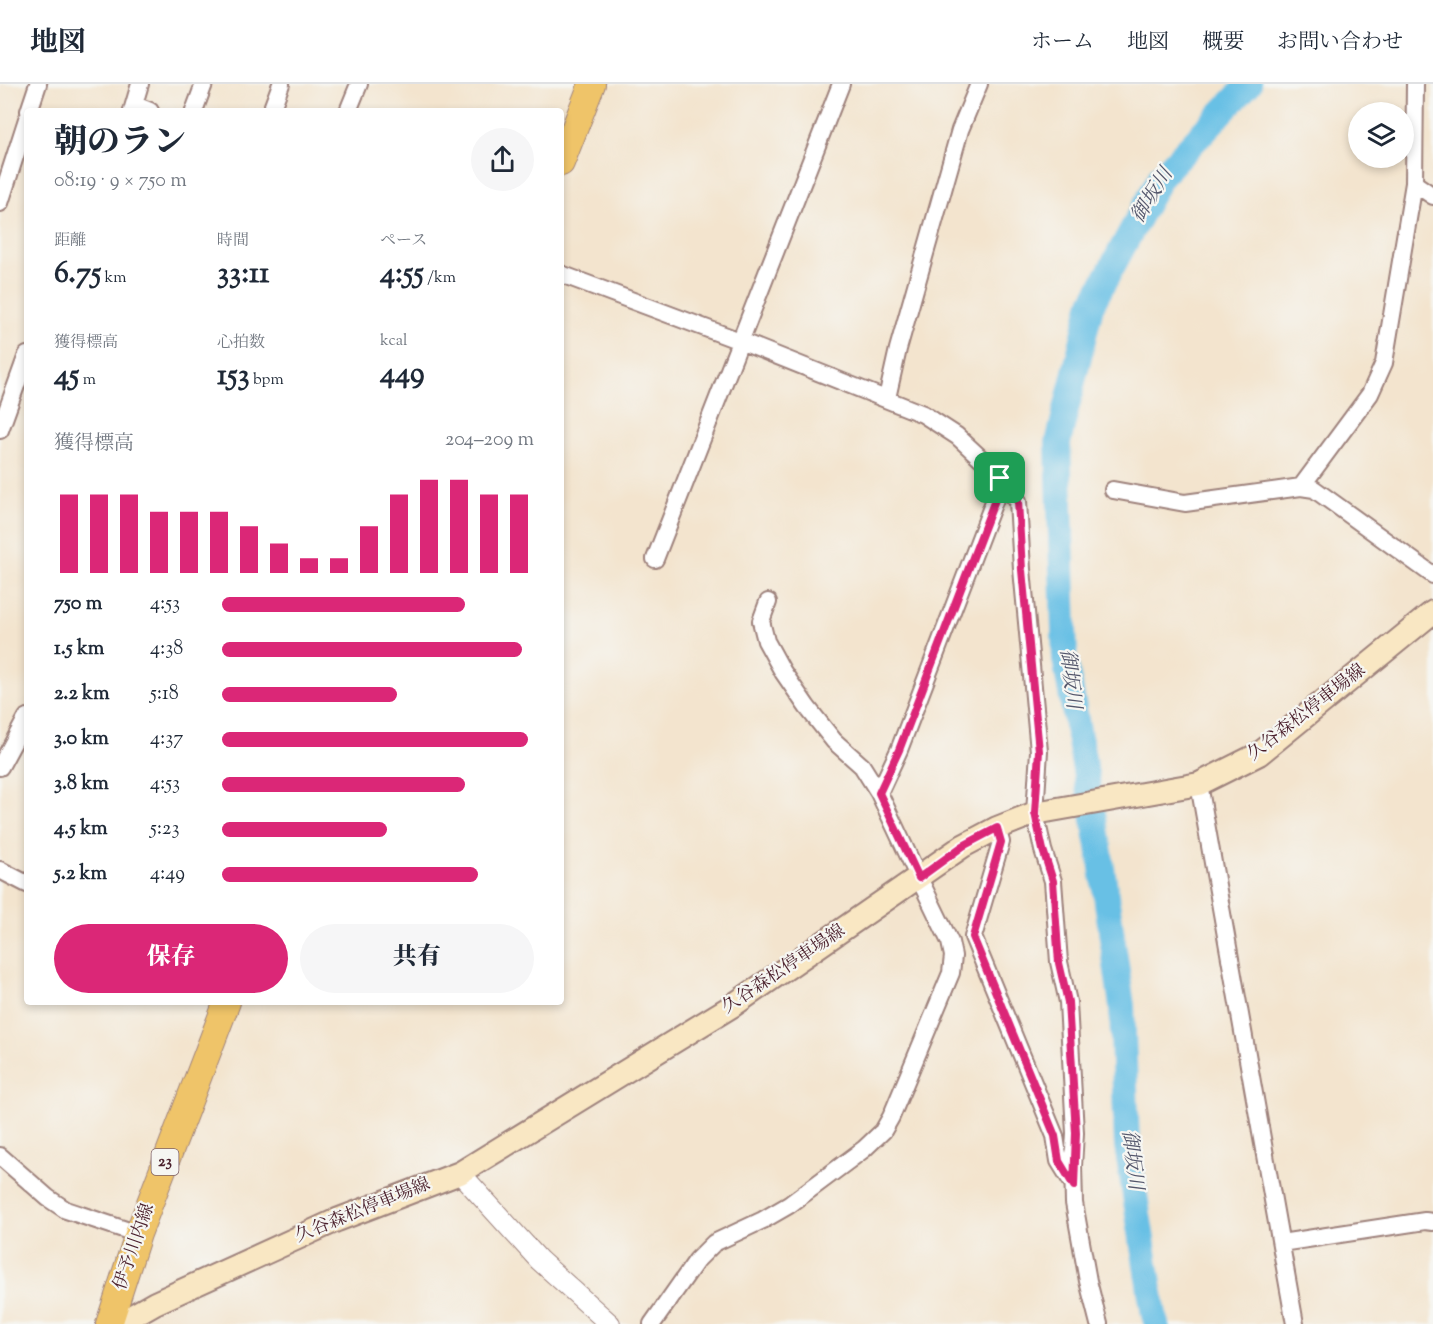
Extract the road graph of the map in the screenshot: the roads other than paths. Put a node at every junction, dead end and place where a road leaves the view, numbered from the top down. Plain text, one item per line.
1 (38, 84) edge
2 (140, 84) edge
3 (204, 84) edge
4 (281, 84) edge
5 (359, 84) edge
6 (592, 84) edge
7 (841, 84) edge
8 (979, 84) edge
9 (1415, 84) edge
10 (30, 108) edge
11 (139, 108) edge
12 (195, 108) edge
13 (272, 108) edge
14 (349, 108) edge
15 (24, 128) edge
16 (564, 155) edge
17 (1414, 183) junction
18 (1433, 196) edge
19 (0, 203) edge
20 (564, 275) edge
21 (740, 341) junction
22 (24, 363) edge
23 (887, 398) junction
24 (0, 430) edge
25 (1000, 478) junction
26 (1301, 487) junction
27 (1113, 490) dead end
28 (655, 559) dead end
29 (1433, 575) edge
30 (768, 602) dead end
31 (1433, 612) edge
32 (24, 723) edge
33 (0, 767) edge
34 (1199, 784) junction
35 (879, 793) junction
36 (1041, 812) junction
37 (997, 828) junction
38 (0, 870) edge
39 (919, 878) junction
40 (24, 882) edge
41 (226, 1005) edge
42 (0, 1156) edge
43 (460, 1173) junction
44 (1074, 1186) junction
45 (1433, 1222) edge
46 (138, 1234) junction
47 (1281, 1243) junction
48 (109, 1324) edge
49 (118, 1324) edge
50 (610, 1324) edge
51 (652, 1324) edge
52 (1099, 1324) edge
53 (1294, 1324) edge

1 - 10 street
2 - 11 street
3 - 12 street
4 - 13 street
5 - 14 street
6 - 16 main road
7 - 21 street
8 - 23 street
9 - 17 street
15 - 19 street
17 - 18 street
17 - 26 street
20 - 21 street
21 - 23 street
21 - 28 street
22 - 24 street
23 - 25 street
25 - 35 street
25 - 36 street
26 - 27 street
26 - 29 street
30 - 35 street
31 - 34 main road, 久谷森松停車場線
32 - 33 street
34 - 36 main road, 久谷森松停車場線
34 - 47 street
35 - 39 street
36 - 37 main road, 久谷森松停車場線
36 - 44 street
37 - 39 main road, 久谷森松停車場線
37 - 44 street
38 - 40 street
39 - 43 main road, 久谷森松停車場線
39 - 51 street
41 - 46 main road, 伊予川内線 / 23
42 - 46 street
43 - 49 main road, 久谷森松停車場線
43 - 50 street
44 - 52 street
45 - 47 street
46 - 48 main road, 伊予川内線 / 23
47 - 53 street

